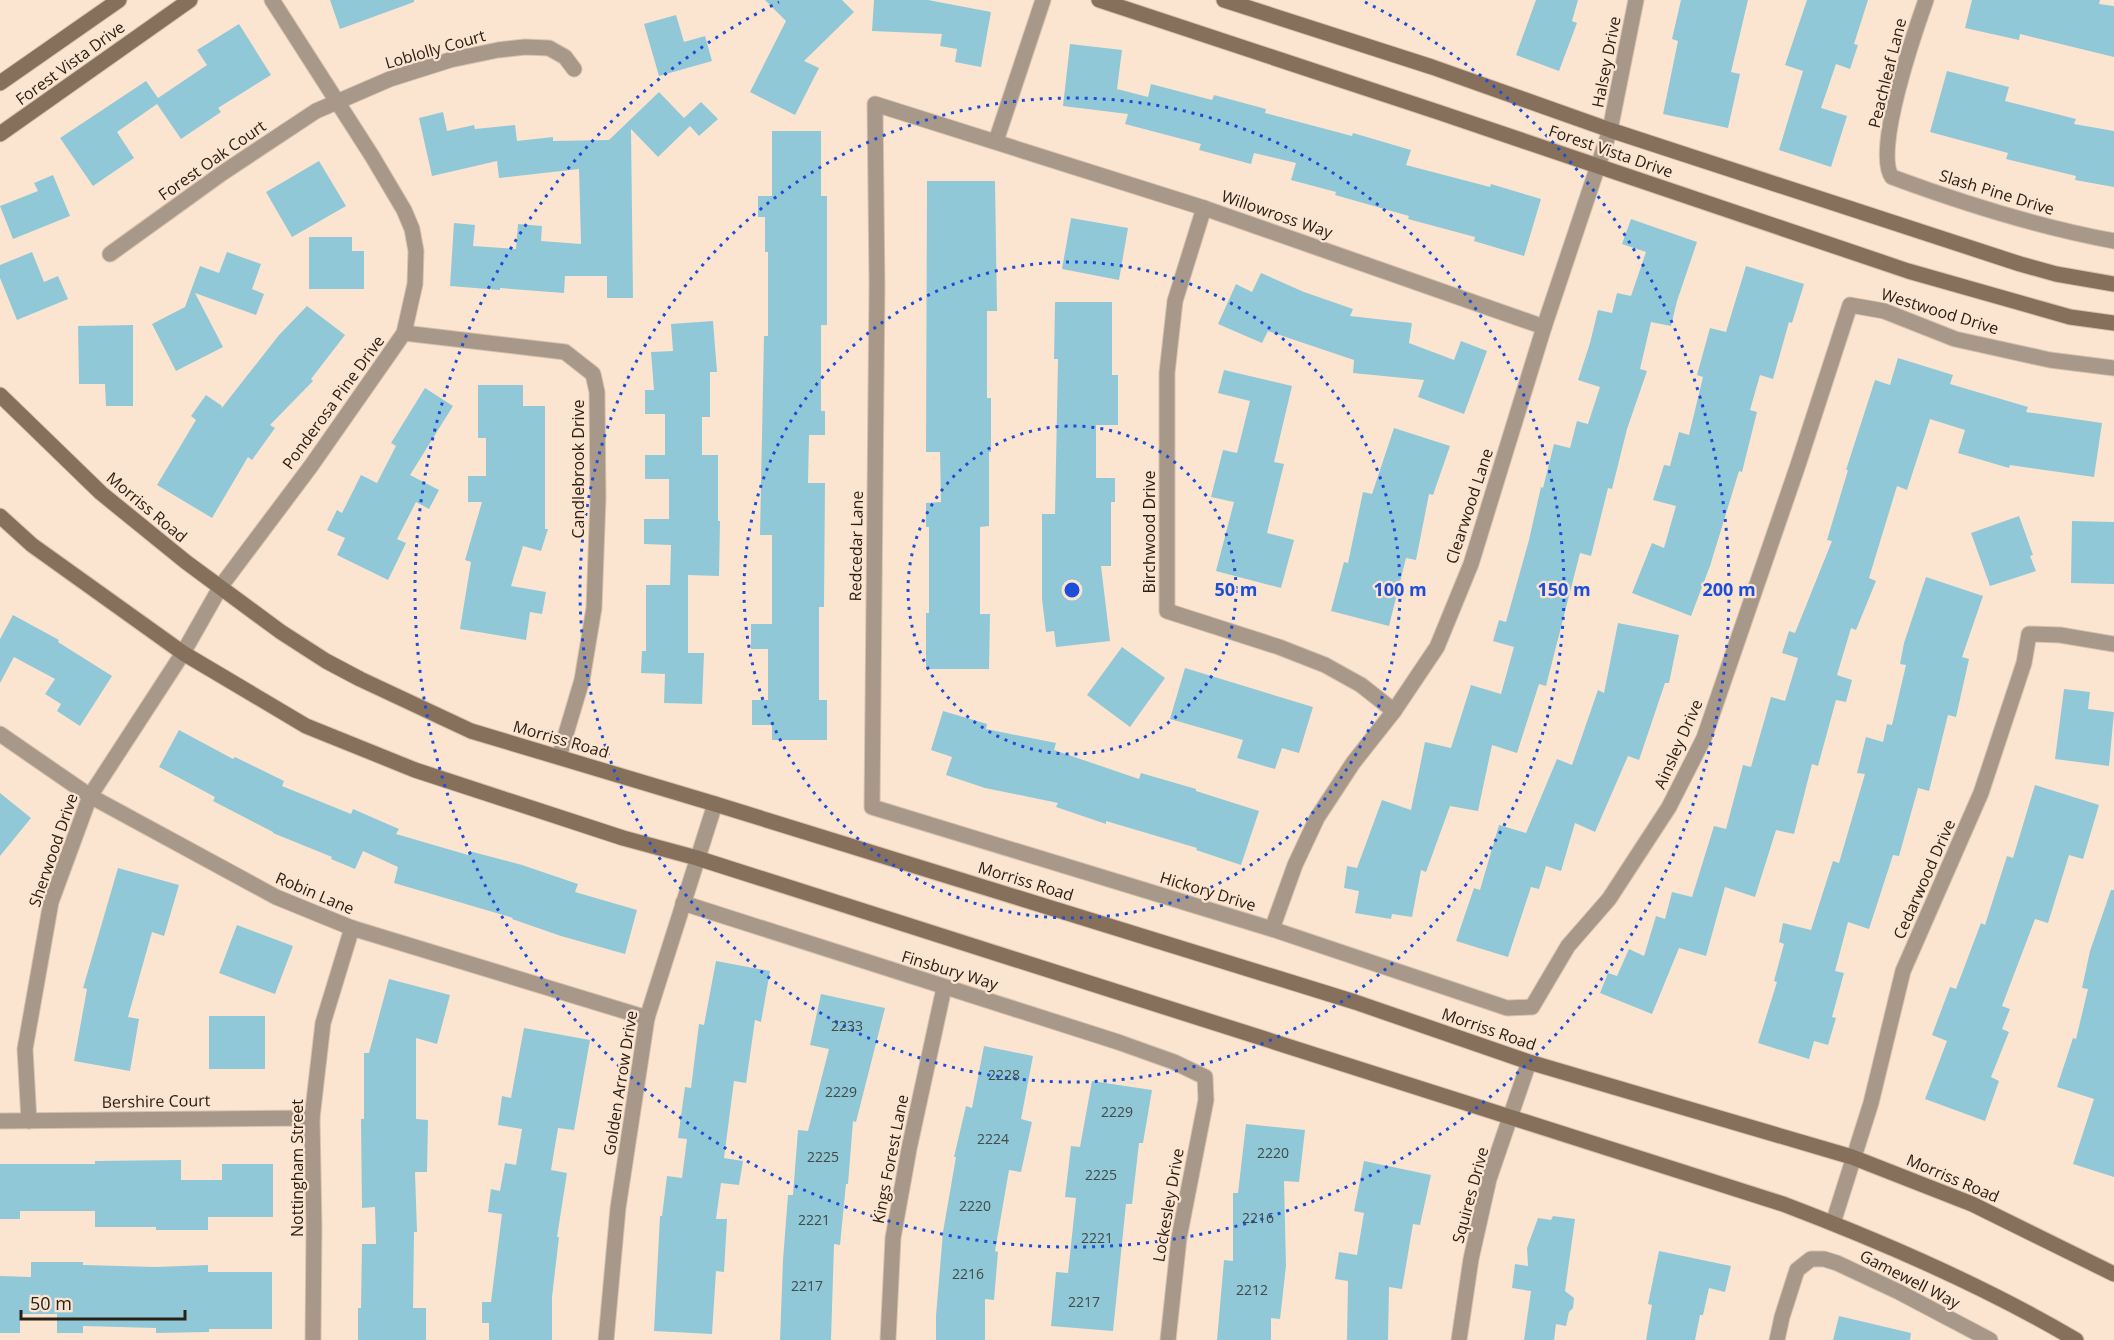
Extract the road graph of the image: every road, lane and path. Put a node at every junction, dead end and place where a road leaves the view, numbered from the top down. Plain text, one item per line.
1 (119, 0) edge
2 (190, 0) edge
3 (272, 0) edge
4 (1043, 0) edge
5 (1099, 0) edge
6 (1224, 0) edge
7 (1636, 0) edge
8 (1926, 0) edge
9 (574, 69) dead end
10 (0, 83) edge
11 (338, 101) junction
12 (1610, 130) junction
13 (0, 134) edge
14 (996, 141) junction
15 (1887, 156) joint
16 (1598, 165) junction
17 (1204, 208) junction
18 (2114, 241) edge
19 (110, 254) dead end
20 (2114, 284) edge
21 (877, 285) joint
22 (2114, 323) edge
23 (1544, 327) junction
24 (404, 333) junction
25 (2114, 368) edge
26 (0, 394) edge
27 (1798, 465) joint
28 (0, 516) edge
29 (221, 586) junction
30 (2114, 644) edge
31 (183, 653) junction
32 (1394, 711) junction
33 (0, 734) edge
34 (559, 756) junction
35 (90, 796) junction
36 (715, 804) junction
37 (872, 807) joint
38 (697, 858) junction
39 (683, 903) junction
40 (352, 928) junction
41 (1272, 929) junction
42 (944, 988) junction
43 (1532, 1007) joint
44 (647, 1018) junction
45 (1529, 1062) junction
46 (1205, 1077) joint
47 (1511, 1117) junction
48 (312, 1118) junction
49 (0, 1121) edge
50 (29, 1121) junction
51 (1852, 1157) junction
52 (1833, 1222) junction
53 (2114, 1274) edge
54 (313, 1340) edge
55 (606, 1340) edge
56 (888, 1340) edge
57 (1168, 1340) edge
58 (1459, 1340) edge
59 (1777, 1340) edge
60 (1990, 1340) edge
61 (2076, 1340) edge

1 - 10 main road, Forest Vista Drive
2 - 13 main road, Forest Vista Drive
3 - 11 street, Ponderosa Pine Drive
4 - 14 street
5 - 16 main road, Forest Vista Drive
6 - 12 main road, Forest Vista Drive
7 - 12 street, Halsey Drive
8 - 15 street, Peachleaf Lane
9 - 11 street, Loblolly Court
11 - 19 street, Forest Oak Court
11 - 24 street, Ponderosa Pine Drive
12 - 16 street, Clearwood Lane
12 - 20 main road, Forest Vista Drive
14 - 17 street, Willowross Way
14 - 21 street, Willowross Way
15 - 18 street, Slash Pine Drive
16 - 22 main road, Forest Vista Drive
16 - 23 street, Clearwood Lane
17 - 23 street, Willowross Way
17 - 32 street, Birchwood Drive
21 - 37 street, Redcedar Lane
23 - 32 street, Clearwood Lane
24 - 29 street, Ponderosa Pine Drive
24 - 34 street, Candlebrook Drive
25 - 27 street, Westwood Drive
26 - 29 main road, Morriss Road
27 - 43 street, Ainsley Drive
28 - 31 main road
29 - 31 street, Ponderosa Pine Drive
29 - 34 main road, Morriss Road
30 - 51 street, Cedarwood Drive
31 - 35 street, Sherwood Drive
31 - 38 main road
32 - 41 street, Clearwood Lane
33 - 35 street, Robin Lane
34 - 36 main road, Morriss Road
35 - 40 street, Robin Lane
35 - 50 street, Sherwood Drive
36 - 38 street, Golden Arrow Drive
36 - 45 main road, Morriss Road
37 - 41 street, Hickory Drive
38 - 39 street, Golden Arrow Drive
38 - 47 main road
39 - 42 street, Finsbury Way
39 - 44 street, Golden Arrow Drive
40 - 44 street, Robin Lane
40 - 48 street, Nottingham Street
41 - 43 street, Hickory Drive
42 - 46 street, Finsbury Way
42 - 56 street, Kings Forest Lane
44 - 55 street, Golden Arrow Drive
45 - 47 street, Squires Drive
45 - 51 main road, Morriss Road
46 - 57 street, Lockesley Drive
47 - 52 main road
47 - 58 street, Squires Drive
48 - 50 street, Bershire Court
48 - 54 street, Nottingham Street
49 - 50 street, Bershire Court
51 - 52 street, Cedarwood Drive
51 - 53 main road, Morriss Road
52 - 61 main road
59 - 60 street, Gamewell Way

